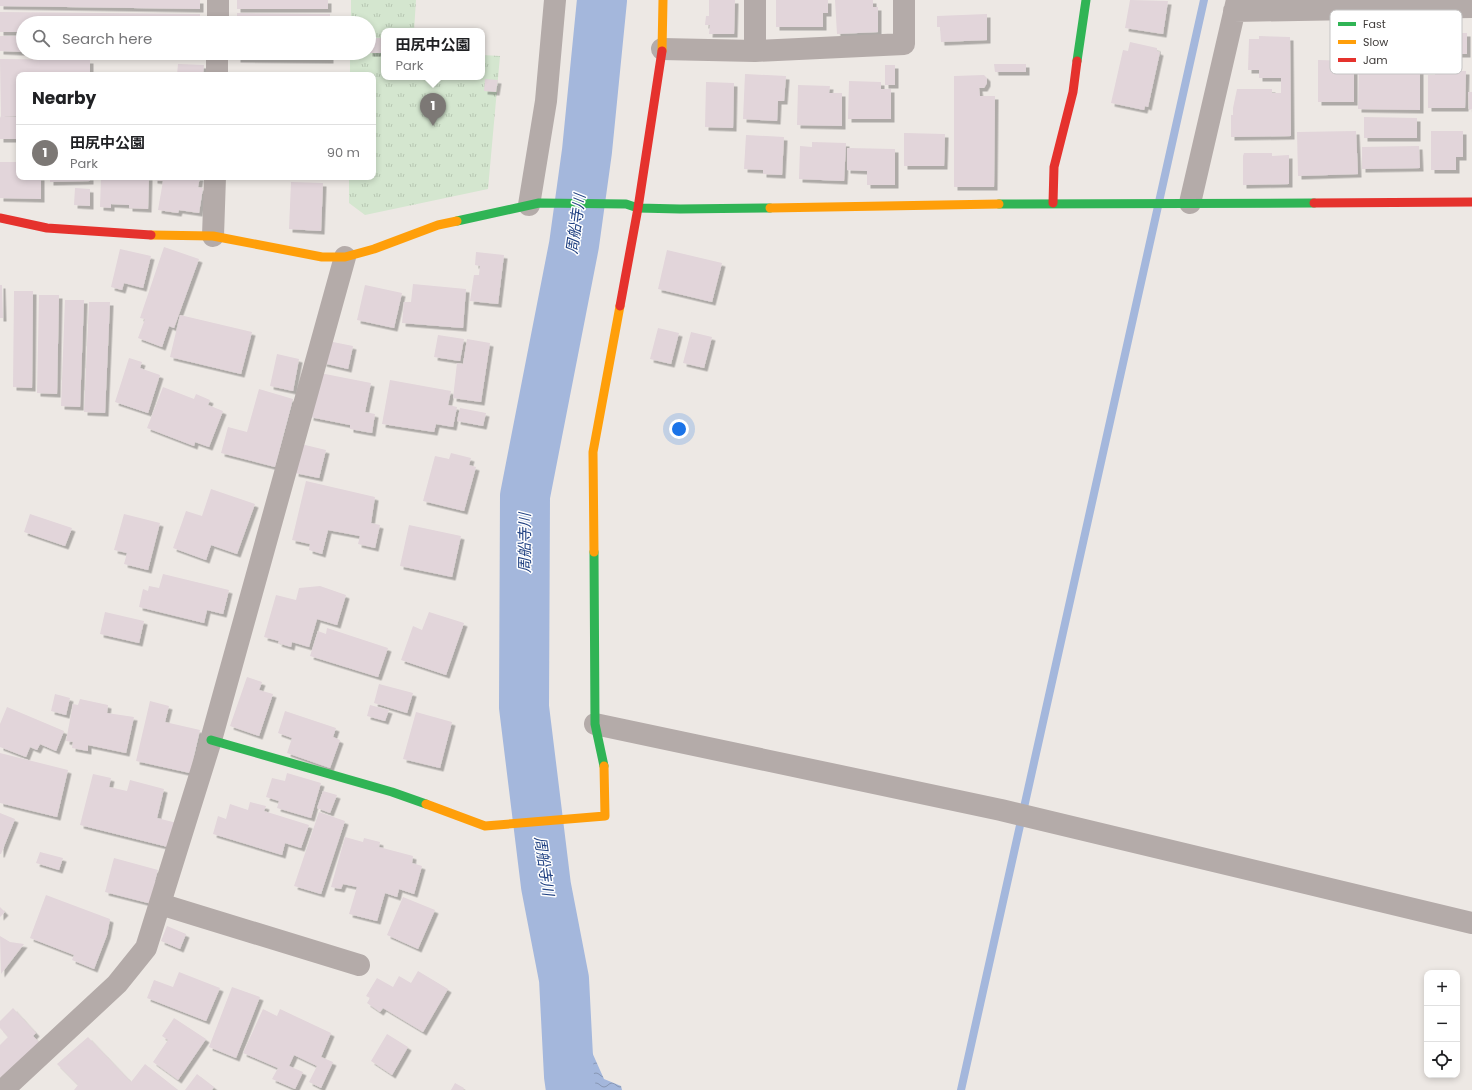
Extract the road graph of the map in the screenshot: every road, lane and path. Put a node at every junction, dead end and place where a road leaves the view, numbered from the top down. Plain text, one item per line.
1 (218, 0) edge
2 (555, 0) edge
3 (663, 0) edge
4 (755, 0) edge
5 (904, 0) edge
6 (1086, 0) edge
7 (1461, 5) edge
8 (1235, 6) edge
9 (218, 16) edge
10 (662, 49) junction
11 (755, 51) junction
12 (217, 60) edge
13 (217, 72) edge
14 (215, 180) edge
15 (1472, 202) edge
16 (1053, 203) junction
17 (1190, 203) junction
18 (534, 204) junction
19 (638, 208) junction
20 (0, 218) edge
21 (213, 236) junction
22 (345, 257) junction
23 (595, 724) junction
24 (211, 740) junction
25 (160, 904) junction
26 (1472, 923) edge
27 (358, 965) dead end
28 (3, 1090) edge

1 - 9 street
2 - 18 street
3 - 10 street
4 - 11 street
5 - 11 street
6 - 16 street
7 - 8 street
8 - 17 street
10 - 11 street
10 - 19 street
12 - 13 street
14 - 21 street
15 - 17 street
16 - 17 street
16 - 19 street
18 - 19 street
18 - 22 street
19 - 23 street
20 - 21 street
21 - 22 street
22 - 24 street
23 - 24 street
23 - 26 street
24 - 25 street
25 - 27 street
25 - 28 street

